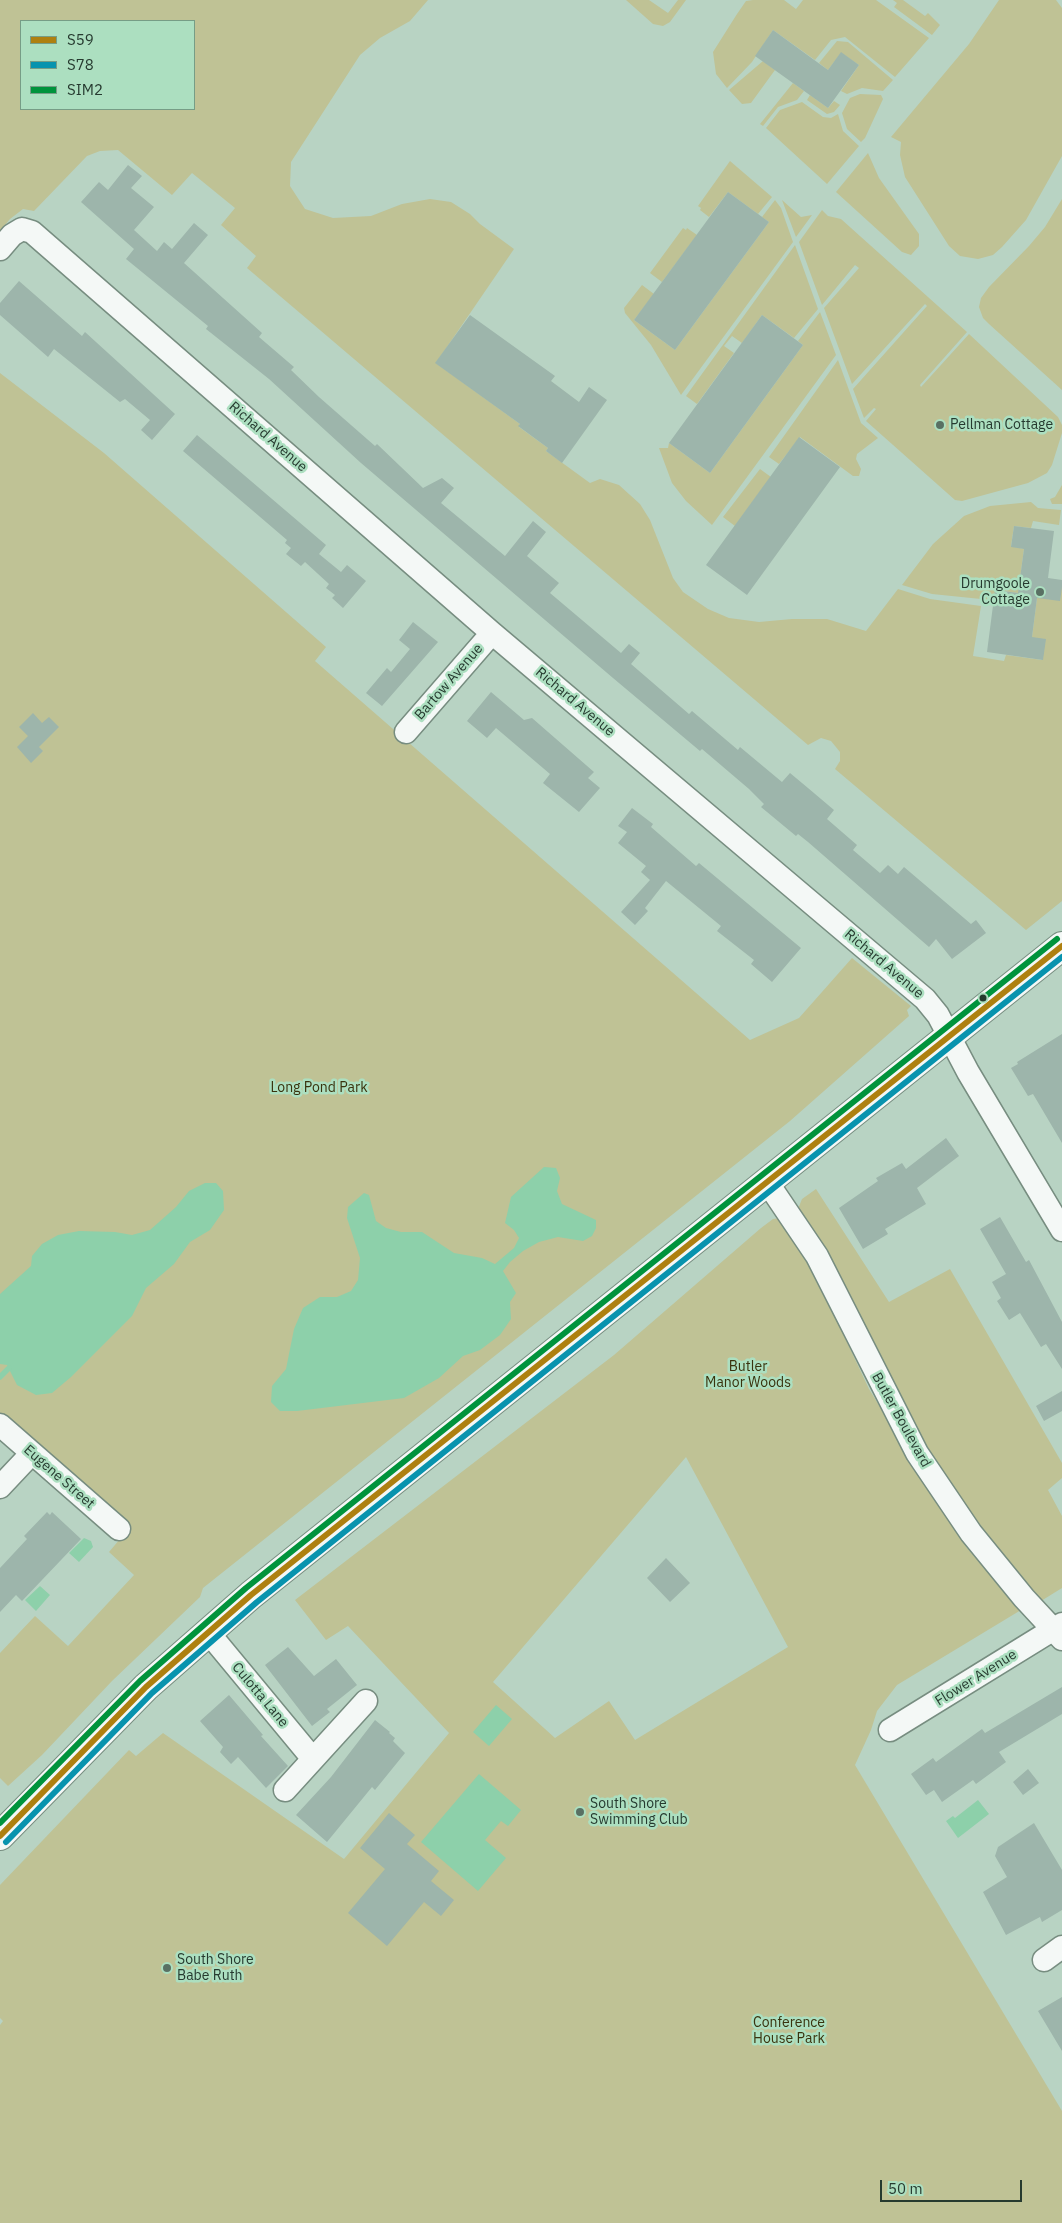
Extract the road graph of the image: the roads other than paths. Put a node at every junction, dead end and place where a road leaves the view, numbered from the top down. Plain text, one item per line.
1 (0, 249) edge
2 (492, 633) junction
3 (406, 732) dead end
4 (1062, 946) edge
5 (950, 1036) junction
6 (767, 1182) junction
7 (1062, 1230) edge
8 (0, 1425) edge
9 (32, 1453) junction
10 (0, 1487) edge
11 (119, 1530) dead end
12 (1060, 1631) edge
13 (207, 1632) junction
14 (366, 1701) dead end
15 (890, 1730) dead end
16 (313, 1759) junction
17 (285, 1790) dead end
18 (0, 1836) edge
19 (1062, 1947) edge
20 (1044, 1960) dead end

1 - 2 street, Richard Avenue
2 - 3 street, Bartow Avenue
2 - 5 street, Richard Avenue
4 - 5 main road
5 - 6 main road
5 - 7 street, Richard Avenue
6 - 12 street, Butler Boulevard
6 - 13 main road
8 - 9 street, Eugene Street
9 - 10 street
9 - 11 street, Eugene Street
12 - 15 street, Flower Avenue
13 - 16 street, Culotta Lane
13 - 18 main road
14 - 16 street
16 - 17 street
19 - 20 street

